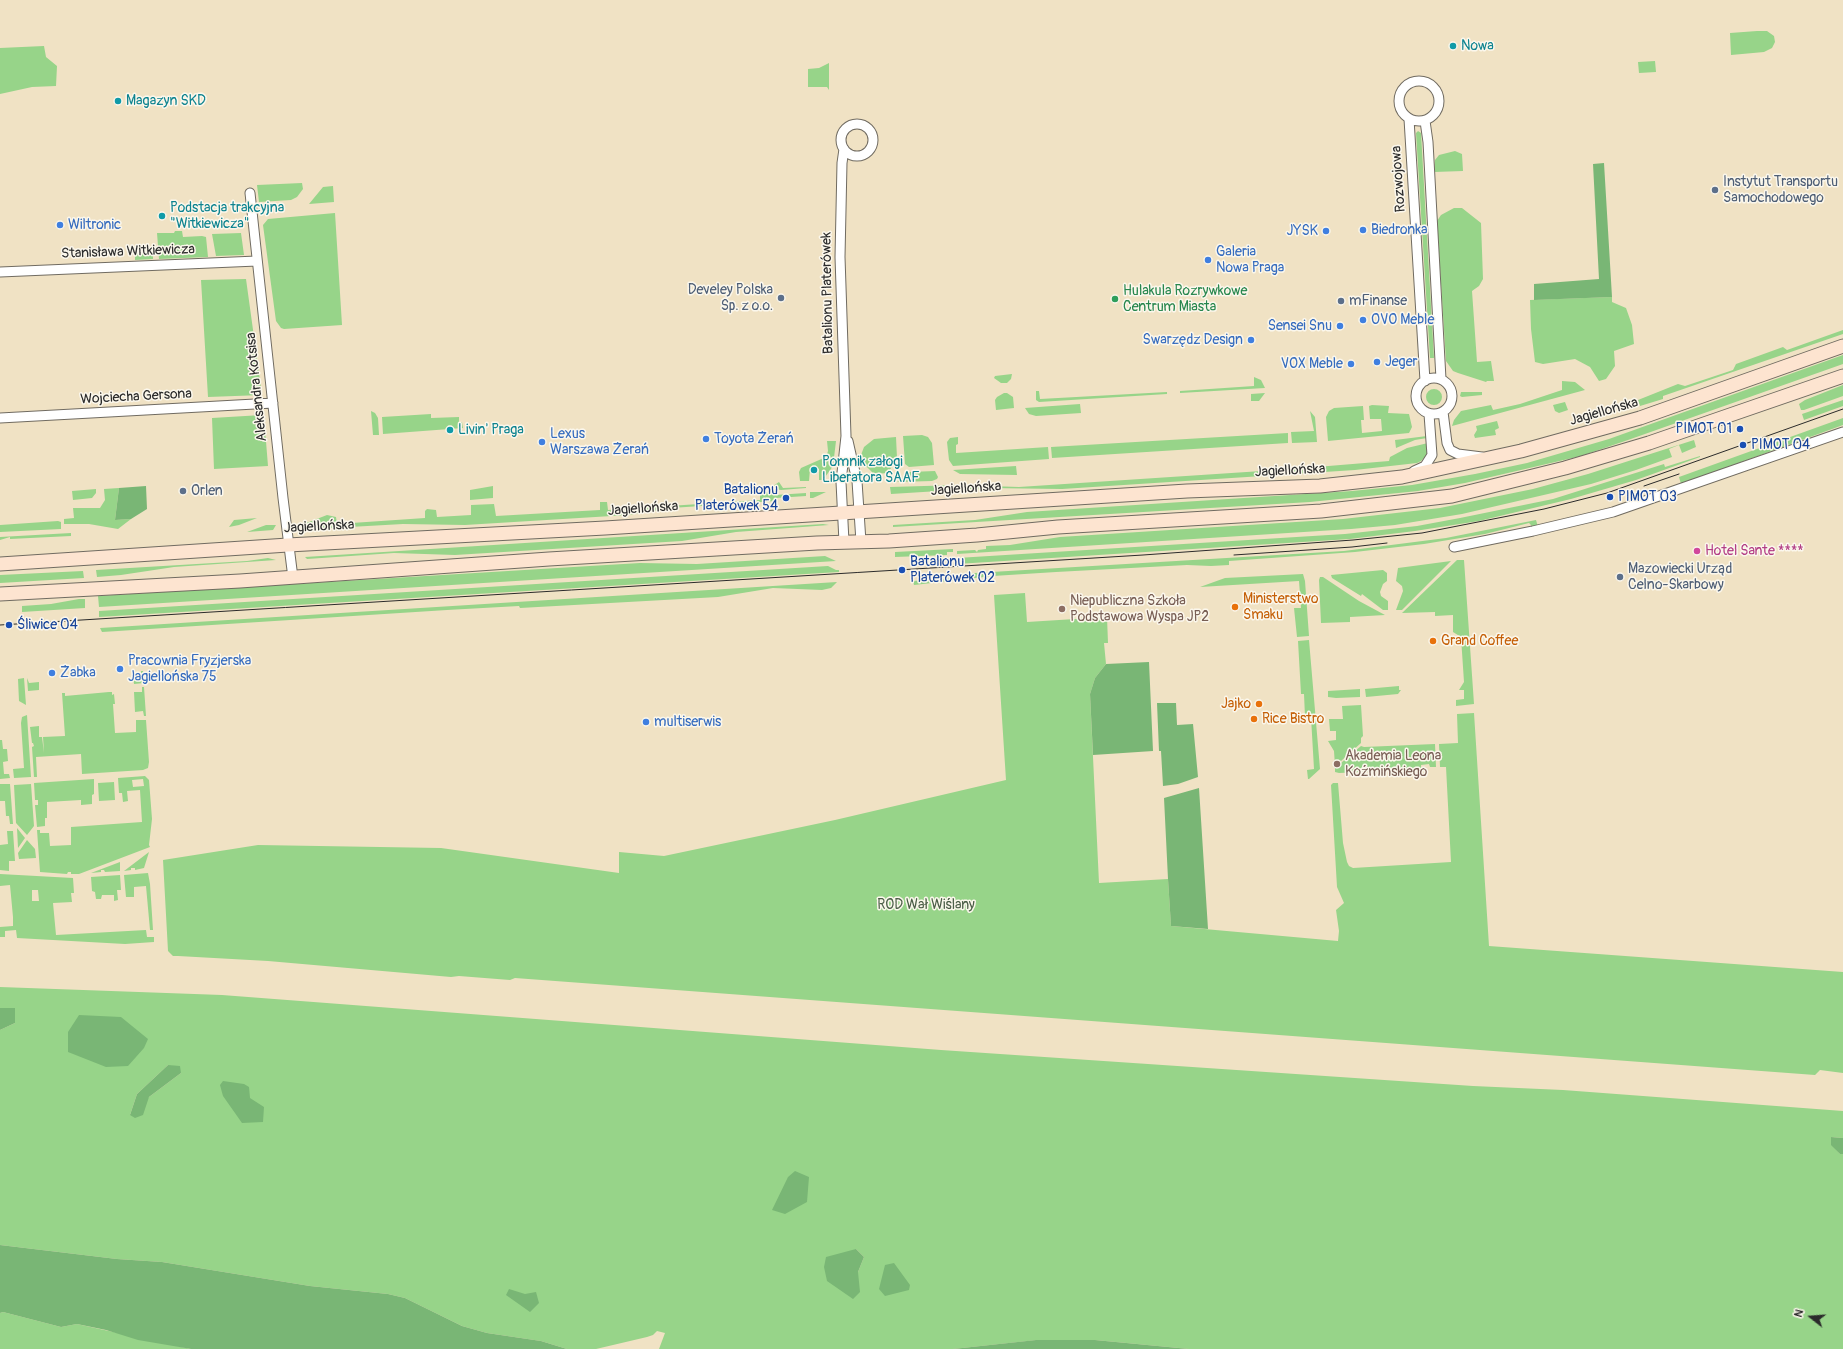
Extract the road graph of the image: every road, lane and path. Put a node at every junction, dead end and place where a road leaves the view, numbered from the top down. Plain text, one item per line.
1 (1409, 119) junction
2 (1425, 121) junction
3 (844, 149) dead end
4 (250, 193) dead end
5 (257, 261) junction
6 (0, 272) edge
7 (1843, 346) edge
8 (1843, 376) edge
9 (1442, 379) junction
10 (1425, 381) junction
11 (273, 403) junction
12 (1443, 412) junction
13 (1429, 414) junction
14 (0, 418) edge
15 (1843, 432) edge
16 (846, 436) junction
17 (1492, 458) junction
18 (1402, 477) junction
19 (859, 512) junction
20 (843, 513) junction
21 (844, 542) junction
22 (861, 542) junction
23 (288, 545) junction
24 (1454, 547) dead end
25 (0, 564) edge
26 (294, 578) junction
27 (0, 594) edge

1 - 2 street
1 - 2 street
1 - 10 street, Rozwojowa
2 - 9 street
3 - 16 street, Batalionu Platerówek
4 - 5 street, Aleksandra Kotsisa
5 - 6 street, Stanisława Witkiewicza
5 - 11 street, Aleksandra Kotsisa
7 - 17 main road, Jagiellońska
8 - 22 main road
9 - 10 street
9 - 12 street
10 - 13 street
11 - 14 street, Wojciecha Gersona
11 - 23 street, Aleksandra Kotsisa
12 - 13 street
12 - 17 street
13 - 18 street
15 - 24 street
16 - 19 street, Batalionu Platerówek
16 - 20 street, Batalionu Platerówek
17 - 18 main road, Jagiellońska
18 - 19 main road, Jagiellońska
19 - 20 main road, Jagiellońska
19 - 22 street, Batalionu Platerówek
20 - 21 street, Batalionu Platerówek
20 - 23 main road, Jagiellońska
21 - 22 main road
21 - 26 main road
23 - 25 main road, Jagiellońska
23 - 26 street, Aleksandra Kotsisa
26 - 27 main road

